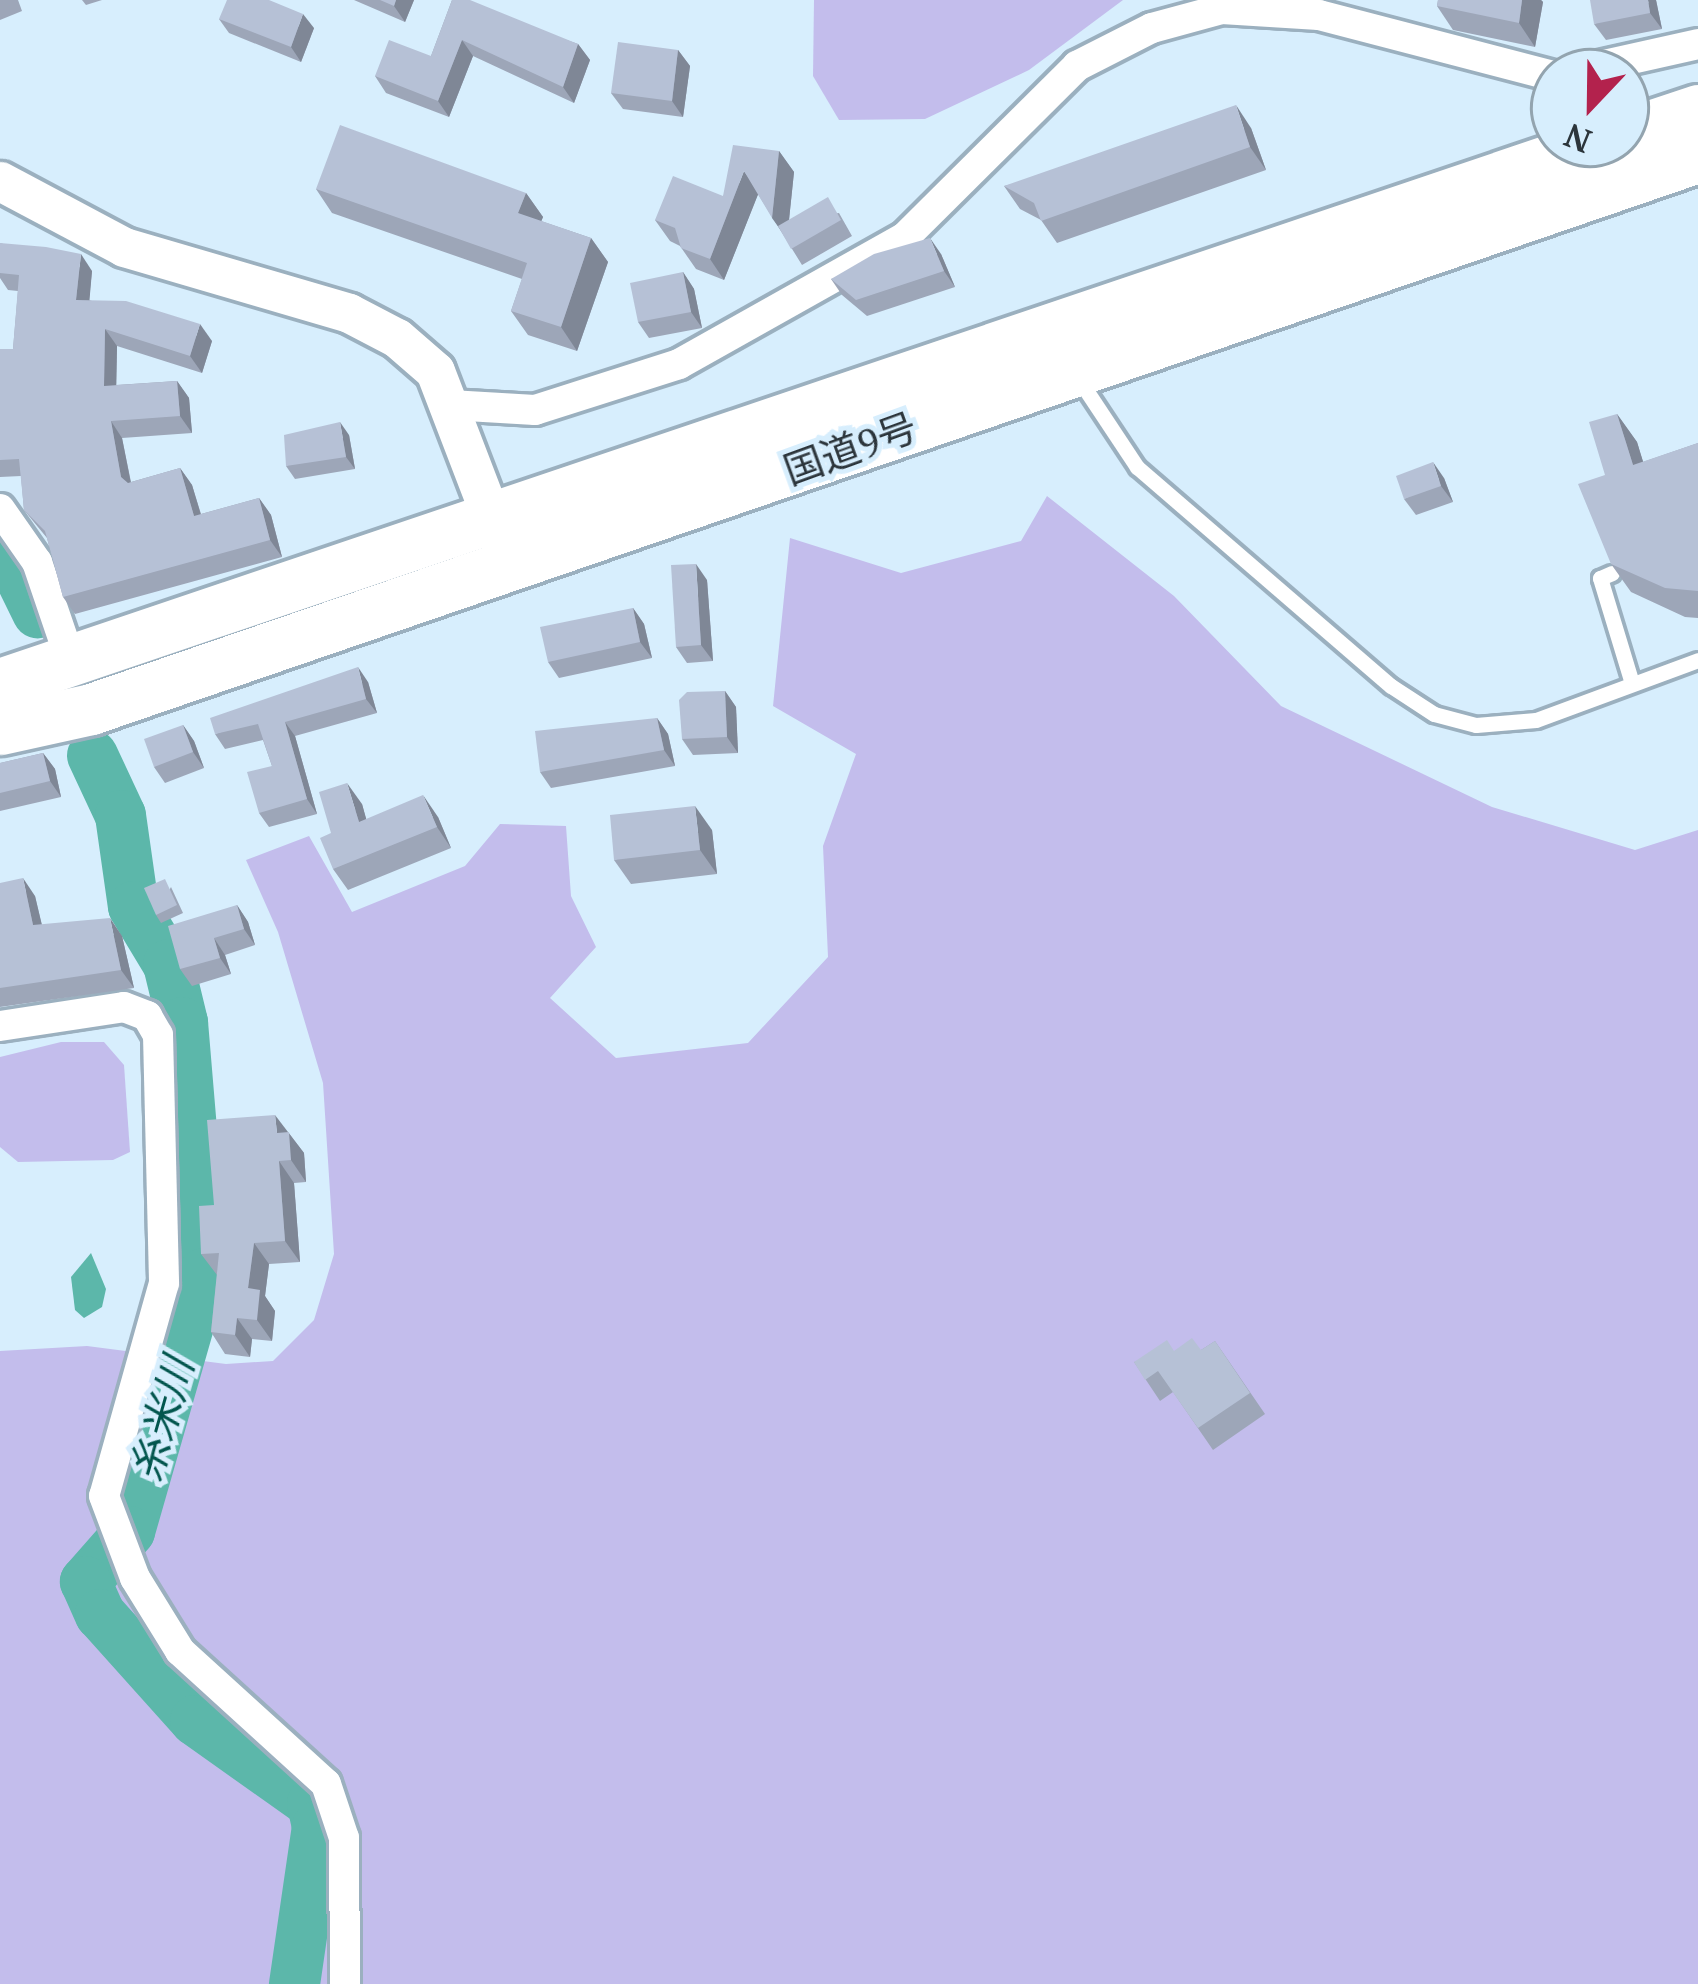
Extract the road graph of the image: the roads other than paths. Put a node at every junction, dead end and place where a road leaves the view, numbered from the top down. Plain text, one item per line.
1 (1698, 44) edge
2 (1650, 55) edge
3 (1530, 70) edge
4 (1698, 110) edge
5 (1650, 126) edge
6 (1698, 157) edge
7 (1532, 168) edge
8 (0, 181) edge
9 (1073, 370) junction
10 (450, 405) junction
11 (0, 509) edge
12 (501, 542) junction
13 (1612, 573) edge
14 (1698, 660) edge
15 (72, 665) junction
16 (1632, 683) junction
17 (0, 684) edge
18 (0, 729) edge
19 (0, 1026) edge
20 (345, 1984) edge

1 - 2 street
3 - 10 street
4 - 5 highway
6 - 9 highway, 国道9号
7 - 12 highway, 国道9号
8 - 10 street
9 - 12 highway, 国道9号
9 - 16 lane
10 - 12 street
11 - 15 street
12 - 15 highway, 国道9号
12 - 18 highway, 国道9号
13 - 16 lane
14 - 16 lane
15 - 17 highway, 国道9号
19 - 20 street

